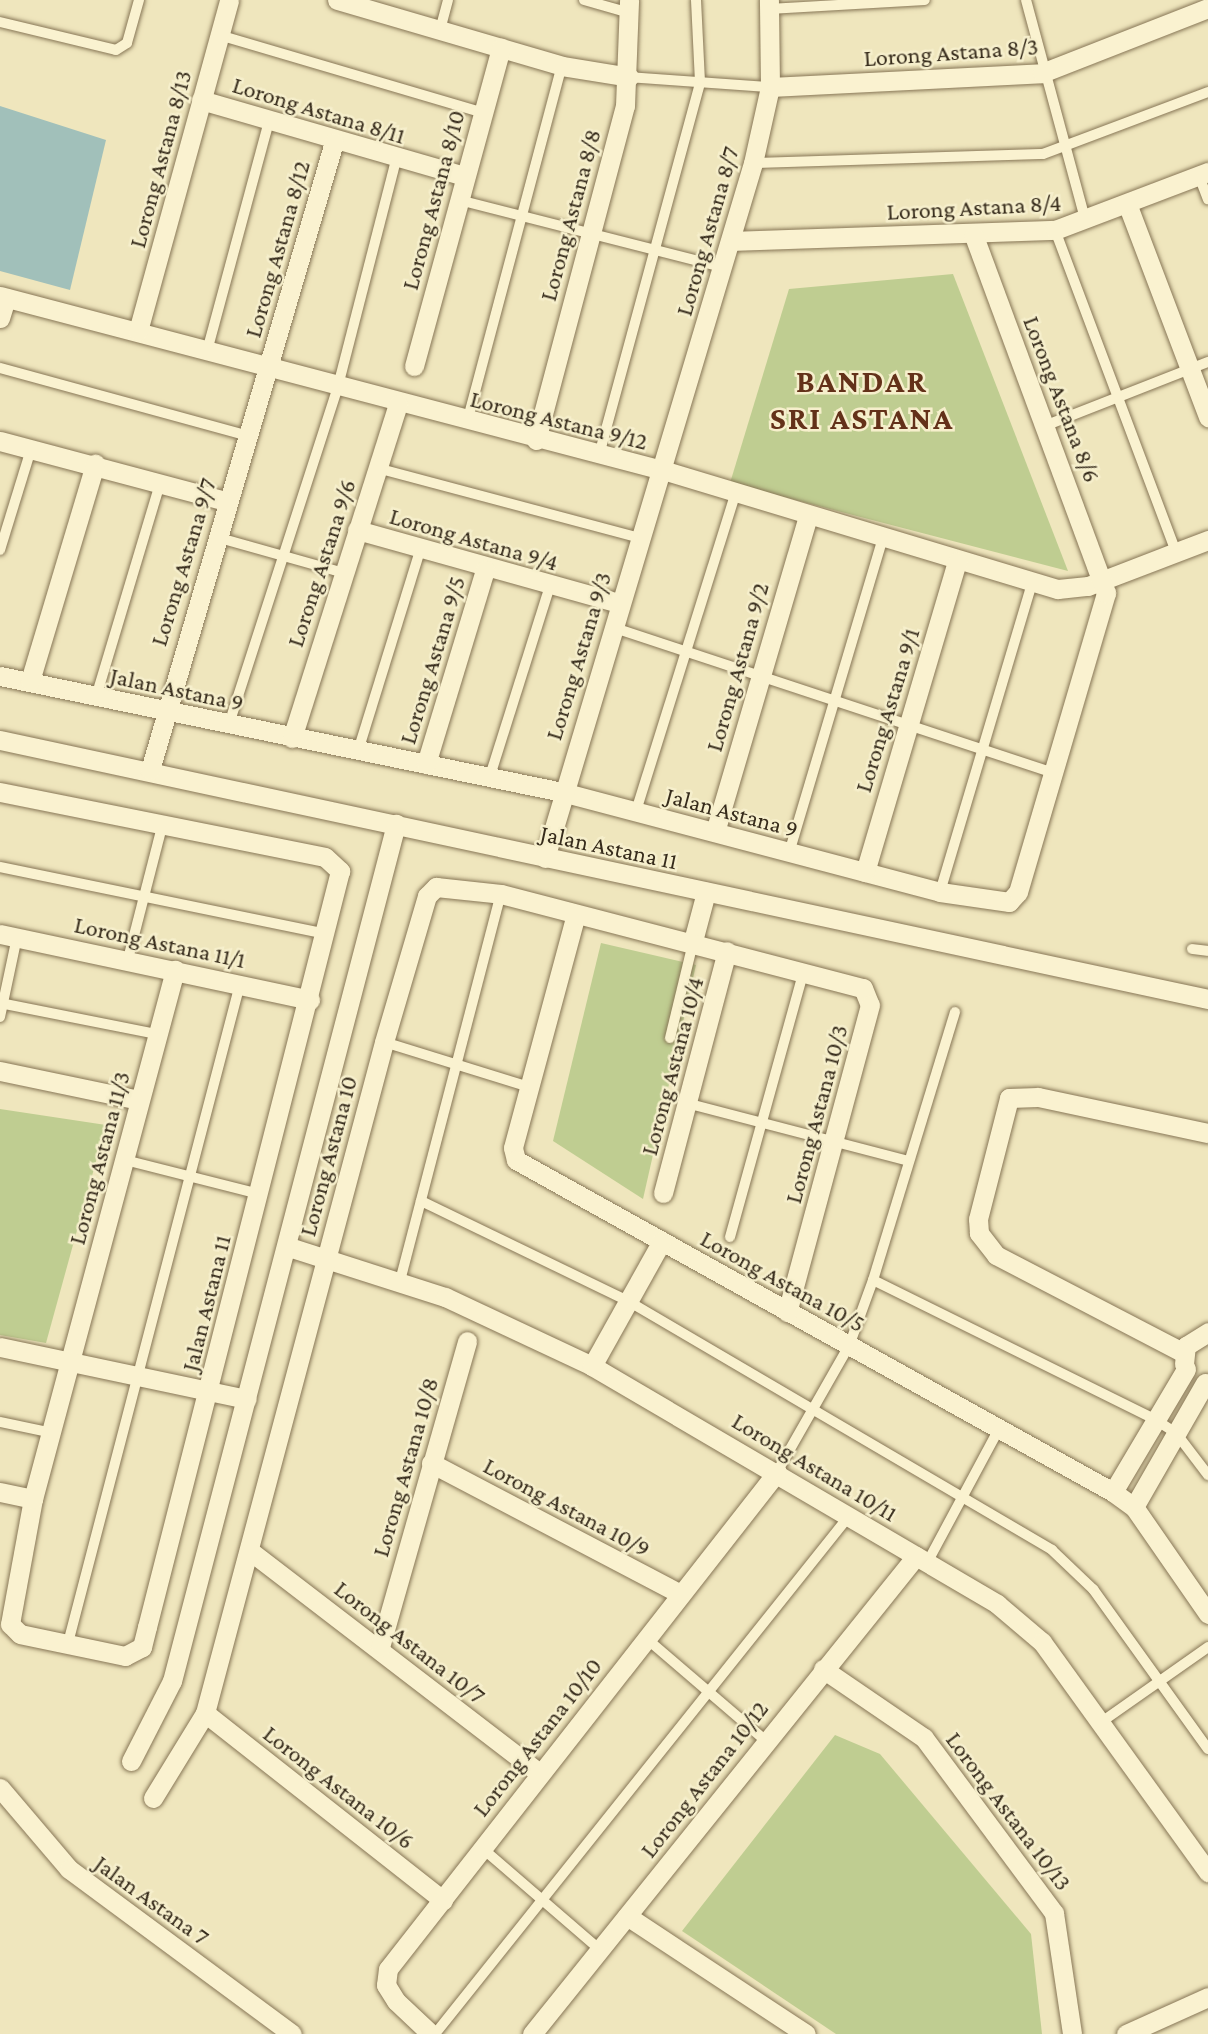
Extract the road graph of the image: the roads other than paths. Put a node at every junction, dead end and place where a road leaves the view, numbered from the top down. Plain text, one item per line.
1 (139, 0) edge
2 (229, 0) edge
3 (338, 0) edge
4 (447, 0) edge
5 (584, 0) edge
6 (696, 0) edge
7 (925, 0) edge
8 (1026, 0) edge
9 (1205, 0) edge
10 (769, 4) edge
11 (630, 6) edge
12 (1208, 7) edge
13 (0, 22) edge
14 (440, 30) junction
15 (219, 35) junction
16 (501, 48) junction
17 (562, 66) junction
18 (1042, 74) junction
19 (629, 77) junction
20 (700, 82) junction
21 (770, 87) junction
22 (1208, 92) edge
23 (201, 100) junction
24 (481, 112) junction
25 (269, 121) junction
26 (334, 142) junction
27 (1061, 150) junction
28 (396, 160) junction
29 (753, 163) junction
30 (1204, 174) edge
31 (464, 176) junction
32 (1208, 199) edge
33 (458, 200) junction
34 (1128, 206) junction
35 (525, 216) junction
36 (1086, 223) junction
37 (1055, 230) junction
38 (588, 233) junction
39 (974, 236) junction
40 (732, 241) junction
41 (654, 250) junction
42 (723, 267) junction
43 (3, 297) edge
44 (0, 318) edge
45 (138, 331) junction
46 (207, 351) junction
47 (1199, 365) edge
48 (414, 366) dead end
49 (0, 368) edge
50 (268, 369) junction
51 (338, 386) junction
52 (1117, 398) junction
53 (398, 404) junction
54 (1208, 417) edge
55 (467, 423) junction
56 (1047, 425) junction
57 (248, 436) junction
58 (536, 440) junction
59 (0, 441) edge
60 (32, 449) junction
61 (598, 456) junction
62 (95, 464) junction
63 (377, 468) junction
64 (666, 471) junction
65 (160, 482) junction
66 (736, 492) junction
67 (225, 501) junction
68 (808, 516) junction
69 (357, 530) junction
70 (216, 537) junction
71 (641, 538) junction
72 (883, 538) junction
73 (1208, 540) edge
74 (0, 550) edge
75 (420, 551) junction
76 (1176, 552) junction
77 (280, 555) junction
78 (957, 561) junction
79 (485, 570) junction
80 (344, 573) junction
81 (1103, 579) junction
82 (1032, 583) junction
83 (550, 586) junction
84 (618, 603) junction
85 (611, 626) junction
86 (685, 650) junction
87 (760, 674) junction
88 (0, 676) edge
89 (30, 681) junction
90 (96, 697) junction
91 (836, 698) junction
92 (164, 712) junction
93 (229, 725) junction
94 (909, 725) junction
95 (292, 738) junction
96 (0, 740) edge
97 (358, 751) junction
98 (984, 751) junction
99 (426, 764) junction
100 (150, 770) junction
101 (1053, 773) junction
102 (491, 776) junction
103 (562, 792) junction
104 (0, 793) edge
105 (636, 811) junction
106 (396, 824) junction
107 (162, 827) junction
108 (715, 832) junction
109 (789, 853) junction
110 (545, 858) junction
111 (0, 867) edge
112 (864, 872) junction
113 (706, 892) junction
114 (940, 892) junction
115 (500, 894) junction
116 (144, 899) junction
117 (576, 914) junction
118 (9, 935) edge
119 (327, 935) junction
120 (693, 941) junction
121 (1192, 948) dead end
122 (727, 951) junction
123 (1208, 951) edge
124 (128, 960) junction
125 (175, 970) junction
126 (805, 970) junction
127 (240, 984) junction
128 (1208, 999) edge
129 (310, 1000) junction
130 (1, 1003) edge
131 (955, 1012) dead end
132 (0, 1017) edge
133 (157, 1034) junction
134 (670, 1038) dead end
135 (384, 1042) junction
136 (456, 1065) junction
137 (0, 1071) edge
138 (528, 1087) junction
139 (139, 1100) junction
140 (690, 1104) junction
141 (761, 1125) junction
142 (1208, 1133) edge
143 (834, 1145) junction
144 (125, 1160) junction
145 (909, 1161) junction
146 (190, 1175) junction
147 (663, 1193) dead end
148 (259, 1194) junction
149 (421, 1201) junction
150 (730, 1237) dead end
151 (662, 1241) junction
152 (289, 1247) junction
153 (326, 1259) junction
154 (873, 1279) junction
155 (400, 1282) junction
156 (628, 1301) junction
157 (787, 1312) junction
158 (1208, 1332) edge
159 (467, 1341) dead end
160 (849, 1346) junction
161 (0, 1347) edge
162 (70, 1359) junction
163 (1185, 1361) junction
164 (592, 1366) junction
165 (138, 1375) junction
166 (1206, 1383) edge
167 (210, 1390) junction
168 (247, 1399) junction
169 (812, 1412) junction
170 (1156, 1420) junction
171 (0, 1422) edge
172 (999, 1429) junction
173 (52, 1433) junction
174 (1176, 1433) junction
175 (431, 1463) junction
176 (777, 1472) junction
177 (1208, 1475) edge
178 (0, 1492) edge
179 (1113, 1492) junction
180 (33, 1499) junction
181 (964, 1499) junction
182 (1134, 1507) junction
183 (849, 1516) junction
184 (250, 1551) junction
185 (921, 1559) junction
186 (681, 1594) junction
187 (1208, 1614) edge
188 (647, 1639) junction
189 (68, 1643) junction
190 (380, 1647) junction
191 (1208, 1647) edge
192 (823, 1669) junction
193 (1158, 1682) junction
194 (705, 1692) junction
195 (205, 1713) junction
196 (1100, 1723) junction
197 (765, 1740) junction
198 (1208, 1749) edge
199 (131, 1761) dead end
200 (539, 1773) junction
201 (0, 1788) edge
202 (153, 1798) dead end
203 (482, 1847) junction
204 (1208, 1872) edge
205 (539, 1898) junction
206 (443, 1900) junction
207 (627, 1916) junction
208 (599, 1949) junction
209 (1208, 1997) edge
210 (292, 2034) edge
211 (433, 2034) edge
212 (533, 2034) edge
213 (806, 2034) edge
214 (1072, 2034) edge
215 (1126, 2034) edge

1 - 13 lane
2 - 15 street, Lorong Astana 8/13
3 - 14 street
4 - 14 lane
5 - 11 lane
6 - 20 lane
7 - 10 lane
8 - 18 lane
9 - 12 street
10 - 21 street, Lorong Astana 8/7
11 - 19 street, Lorong Astana 8/8
12 - 18 street, Lorong Astana 8/3
14 - 16 street
15 - 23 street, Lorong Astana 8/13
15 - 24 lane
16 - 17 street
16 - 24 street, Lorong Astana 8/10
17 - 19 street
17 - 35 lane
18 - 21 street, Lorong Astana 8/3
18 - 27 lane
19 - 20 lane
19 - 38 street, Lorong Astana 8/8
20 - 21 lane
20 - 41 lane
21 - 29 street, Lorong Astana 8/7
22 - 27 lane
23 - 25 street, Lorong Astana 8/11
23 - 45 street, Lorong Astana 8/13
24 - 31 street, Lorong Astana 8/10
25 - 26 street, Lorong Astana 8/11
25 - 46 lane
26 - 28 street, Lorong Astana 8/11
26 - 50 street, Lorong Astana 8/12
27 - 29 lane
27 - 36 lane
28 - 31 street, Lorong Astana 8/11
28 - 51 lane
29 - 40 street, Lorong Astana 8/7
30 - 32 lane
30 - 34 street, Lorong Astana 8/4
31 - 33 street, Lorong Astana 8/10
33 - 35 lane
33 - 48 street, Lorong Astana 8/10
34 - 36 street, Lorong Astana 8/4
34 - 47 street
35 - 38 lane
35 - 55 lane
36 - 37 street, Lorong Astana 8/4
37 - 39 street, Lorong Astana 8/4
37 - 52 lane
38 - 41 lane
38 - 58 street, Lorong Astana 8/8
39 - 40 street, Lorong Astana 8/4
39 - 56 street, Lorong Astana 8/6
40 - 42 street, Lorong Astana 8/7
41 - 42 lane
41 - 61 lane
42 - 64 street, Lorong Astana 8/7
43 - 44 street
43 - 45 street, Lorong Astana 9/12
45 - 46 street, Lorong Astana 9/12
46 - 50 street, Lorong Astana 9/12
47 - 52 lane
47 - 54 street
49 - 57 lane
50 - 51 street, Lorong Astana 9/12
50 - 57 street, Lorong Astana 9/7
51 - 53 street, Lorong Astana 9/12
51 - 77 lane
52 - 56 lane
52 - 76 lane
53 - 55 street, Lorong Astana 9/12
53 - 63 street, Lorong Astana 9/6
55 - 58 street, Lorong Astana 9/12
56 - 81 street, Lorong Astana 8/6
57 - 67 street, Lorong Astana 9/7
58 - 61 street, Lorong Astana 9/12
59 - 60 street
60 - 62 street
60 - 74 lane
61 - 64 street, Lorong Astana 9/12
62 - 65 street
62 - 89 street
63 - 69 street, Lorong Astana 9/6
63 - 71 lane
64 - 66 street, Lorong Astana 9/12
64 - 71 street, Lorong Astana 9/3
65 - 67 street
65 - 90 lane
66 - 68 street, Lorong Astana 9/12
66 - 86 lane
67 - 70 street, Lorong Astana 9/7
68 - 72 street, Lorong Astana 9/12
68 - 87 street, Lorong Astana 9/2
69 - 75 street, Lorong Astana 9/4
69 - 80 street, Lorong Astana 9/6
70 - 77 lane
70 - 92 street, Lorong Astana 9/7
71 - 84 street, Lorong Astana 9/3
72 - 78 street, Lorong Astana 9/12
72 - 91 lane
73 - 76 street
75 - 79 street, Lorong Astana 9/4
75 - 97 lane
76 - 81 street
77 - 80 lane
77 - 93 lane
78 - 82 street, Lorong Astana 9/12
78 - 94 street, Lorong Astana 9/1
79 - 83 street, Lorong Astana 9/4
79 - 99 street, Lorong Astana 9/5
80 - 95 street, Lorong Astana 9/6
81 - 82 street, Lorong Astana 9/12
81 - 101 street, Jalan Astana 9
82 - 98 lane
83 - 84 street, Lorong Astana 9/4
83 - 102 lane
84 - 85 street, Lorong Astana 9/3
85 - 86 lane
85 - 103 street, Lorong Astana 9/3
86 - 87 lane
86 - 105 lane
87 - 91 lane
87 - 108 street, Lorong Astana 9/2
88 - 89 street, Jalan Astana 9
89 - 90 street, Jalan Astana 9
90 - 92 street, Jalan Astana 9
91 - 94 lane
91 - 109 lane
92 - 93 street, Jalan Astana 9
92 - 100 street, Lorong Astana 9/7
93 - 95 street, Jalan Astana 9
94 - 98 lane
94 - 112 street, Lorong Astana 9/1
95 - 97 street, Jalan Astana 9
96 - 100 street, Jalan Astana 11
97 - 99 street, Jalan Astana 9
98 - 101 lane
98 - 114 lane
99 - 102 street, Jalan Astana 9
100 - 106 street, Jalan Astana 11
101 - 114 street, Jalan Astana 9
102 - 103 street, Jalan Astana 9
103 - 105 street, Jalan Astana 9
103 - 110 street, Lorong Astana 9/3
104 - 107 street, Jalan Astana 11
105 - 108 street, Jalan Astana 9
106 - 110 street, Jalan Astana 11
106 - 152 street
107 - 116 lane
107 - 119 street, Jalan Astana 11
108 - 109 street, Jalan Astana 9
109 - 112 street, Jalan Astana 9
110 - 113 street, Jalan Astana 11
111 - 116 lane
112 - 114 street, Jalan Astana 9
113 - 120 street
113 - 128 street, Jalan Astana 11
115 - 117 street, Lorong Astana 10
115 - 135 street, Lorong Astana 10
115 - 136 lane
116 - 119 lane
116 - 124 lane
117 - 120 street, Lorong Astana 10
117 - 138 street, Lorong Astana 10/5
118 - 124 street, Lorong Astana 11/1
118 - 130 lane
119 - 129 street, Jalan Astana 11
120 - 122 street, Lorong Astana 10
120 - 134 lane
121 - 123 lane
122 - 126 street, Lorong Astana 10
122 - 140 street, Lorong Astana 10/4
124 - 125 street, Lorong Astana 11/1
125 - 127 street, Lorong Astana 11/1
125 - 133 street, Lorong Astana 11/3
126 - 141 lane
126 - 143 street, Lorong Astana 10/3
127 - 129 street, Lorong Astana 11/1
127 - 146 lane
129 - 148 street, Jalan Astana 11
130 - 132 lane
130 - 133 lane
131 - 145 lane
133 - 139 street, Lorong Astana 11/3
135 - 136 lane
135 - 153 street, Lorong Astana 10
136 - 138 lane
136 - 149 lane
137 - 139 street
138 - 151 street, Lorong Astana 10/5
139 - 144 street, Lorong Astana 11/3
140 - 141 lane
140 - 147 street, Lorong Astana 10/4
141 - 143 lane
141 - 150 lane
142 - 163 street
143 - 145 lane
143 - 157 street, Lorong Astana 10/3
144 - 146 lane
144 - 162 street, Lorong Astana 11/3
145 - 154 lane
146 - 148 lane
146 - 165 lane
148 - 167 street, Jalan Astana 11
149 - 155 lane
149 - 156 lane
151 - 156 street
151 - 157 street, Lorong Astana 10/5
152 - 153 street, Lorong Astana 10/11
152 - 168 street
153 - 155 street, Lorong Astana 10/11
153 - 184 street, Lorong Astana 10
154 - 160 lane
154 - 170 lane
155 - 164 street, Lorong Astana 10/11
156 - 164 street
156 - 169 lane
157 - 160 street, Lorong Astana 10/5
158 - 163 street
159 - 175 street, Lorong Astana 10/8
160 - 169 lane
160 - 172 street, Lorong Astana 10/5
161 - 162 street
162 - 165 street
162 - 173 street, Lorong Astana 11/3
163 - 166 street
163 - 170 street
164 - 176 street, Lorong Astana 10/11
165 - 167 street
165 - 189 lane
166 - 174 street
167 - 168 street
167 - 189 street, Jalan Astana 11
168 - 199 street
169 - 176 lane
169 - 181 lane
170 - 174 lane
170 - 179 street
171 - 173 lane
172 - 179 street, Lorong Astana 10/5
172 - 181 lane
173 - 180 street, Lorong Astana 11/3
174 - 177 lane
174 - 182 street
175 - 186 street, Lorong Astana 10/9
175 - 190 street, Lorong Astana 10/8
176 - 183 street, Lorong Astana 10/11
176 - 186 street, Lorong Astana 10/10
178 - 180 street
179 - 182 street, Lorong Astana 10/5
180 - 189 street, Jalan Astana 11
181 - 185 lane
181 - 193 lane
182 - 187 street, Lorong Astana 10/5
183 - 185 street, Lorong Astana 10/11
183 - 194 lane
184 - 190 street, Lorong Astana 10/7
184 - 195 street, Lorong Astana 10
185 - 192 street, Lorong Astana 10/12
185 - 196 street, Lorong Astana 10/11
186 - 188 street, Lorong Astana 10/10
188 - 194 lane
188 - 200 street, Lorong Astana 10/10
190 - 200 street, Lorong Astana 10/7
191 - 193 lane
192 - 197 street, Lorong Astana 10/12
192 - 214 street, Lorong Astana 10/13
193 - 196 lane
193 - 198 lane
194 - 197 lane
194 - 205 lane
195 - 202 street, Lorong Astana 10
195 - 206 street, Lorong Astana 10/6
196 - 204 street, Lorong Astana 10/11
197 - 207 street, Lorong Astana 10/12
200 - 203 street, Lorong Astana 10/10
201 - 210 street, Jalan Astana 7
203 - 205 lane
203 - 206 street, Lorong Astana 10/10
205 - 208 lane
205 - 211 lane
206 - 211 street, Lorong Astana 10/10
207 - 208 street, Lorong Astana 10/12
207 - 213 street
208 - 212 street, Lorong Astana 10/12
209 - 215 street

